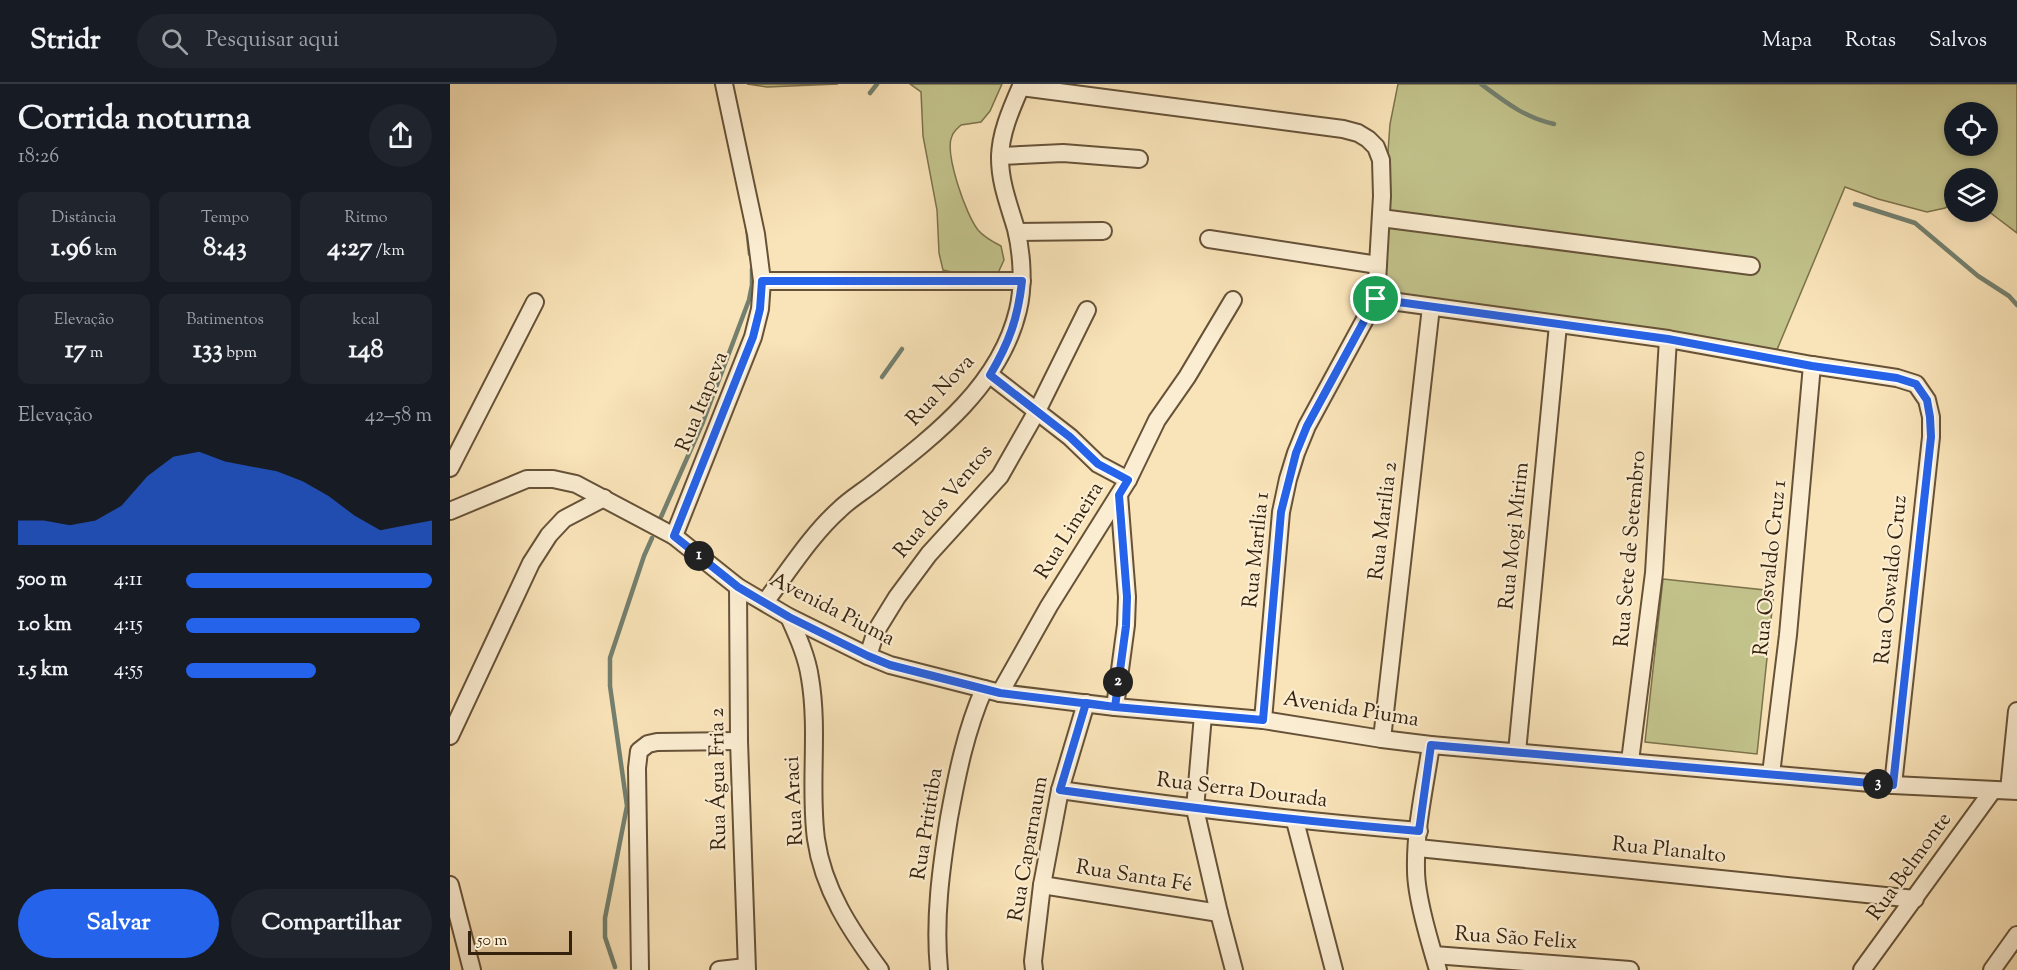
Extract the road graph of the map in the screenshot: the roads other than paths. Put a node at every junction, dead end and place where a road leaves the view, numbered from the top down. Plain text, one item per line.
1 (724, 84) edge
2 (1022, 85) edge
3 (1000, 156) junction
4 (1139, 159) dead end
5 (1381, 218) junction
6 (1103, 231) dead end
7 (1017, 232) junction
8 (1209, 239) dead end
9 (1378, 265) junction
10 (1751, 266) dead end
11 (762, 281) junction
12 (1022, 281) junction
13 (1376, 299) junction
14 (1233, 300) dead end
15 (535, 302) dead end
16 (1431, 307) junction
17 (1087, 310) dead end
18 (1558, 325) junction
19 (1668, 339) junction
20 (1812, 366) junction
21 (990, 375) junction
22 (1037, 411) junction
23 (450, 468) edge
24 (1123, 488) junction
25 (604, 498) junction
26 (450, 511) edge
27 (674, 536) junction
28 (738, 587) junction
29 (765, 602) junction
30 (789, 617) junction
31 (868, 656) junction
32 (992, 691) junction
33 (1086, 703) junction
34 (1115, 707) junction
35 (2017, 711) edge
36 (1203, 715) junction
37 (1263, 720) junction
38 (450, 736) edge
39 (1382, 739) junction
40 (740, 741) junction
41 (1431, 745) junction
42 (1517, 752) junction
43 (1630, 761) junction
44 (1771, 774) junction
45 (1893, 785) junction
46 (1060, 790) junction
47 (2006, 790) edge
48 (1195, 809) junction
49 (1295, 821) junction
50 (1418, 839) junction
51 (450, 885) edge
52 (1042, 885) junction
53 (1915, 898) junction
54 (1219, 913) junction
55 (2017, 935) edge
56 (1436, 962) edge
57 (747, 969) edge
58 (472, 970) edge
59 (640, 970) edge
60 (719, 970) edge
61 (880, 970) edge
62 (939, 970) edge
63 (1034, 970) edge
64 (1234, 970) edge
65 (1334, 970) edge
66 (1630, 970) edge
67 (1862, 970) edge
68 (1992, 970) edge

1 - 11 street, Rua Itapeva
2 - 3 street, Rua Nova
2 - 5 street
3 - 4 street
3 - 7 street, Rua Nova
5 - 9 street
5 - 10 street
6 - 7 street
7 - 12 street, Rua Nova
8 - 9 street
9 - 13 street
11 - 12 street
11 - 27 street, Rua Itapeva
12 - 21 street, Rua Nova
13 - 16 street
13 - 37 street, Rua Marilia 1
14 - 24 street, Rua Limeira
15 - 23 street
16 - 18 street
16 - 39 street, Rua Marilia 2
17 - 22 street, Rua dos Ventos
18 - 19 street
18 - 42 street, Rua Mogi Mirim
19 - 20 street
19 - 43 street, Rua Sete de Setembro
20 - 44 street, Rua Osvaldo Cruz 1
20 - 45 street, Rua Oswaldo Cruz
21 - 22 street
21 - 29 street, Rua Nova
22 - 24 street
22 - 31 street, Rua dos Ventos
24 - 32 street, Rua Limeira
24 - 34 street
25 - 26 street, Avenida Piuma
25 - 27 street, Avenida Piuma
25 - 38 street
27 - 28 street, Avenida Piuma
28 - 29 street, Avenida Piuma
28 - 40 street, Rua Água Fria 2
29 - 30 street, Avenida Piuma
30 - 31 street, Avenida Piuma
30 - 61 street, Rua Araci
31 - 32 street, Avenida Piuma
32 - 33 street, Avenida Piuma
32 - 62 street, Rua Prititiba
33 - 34 street, Avenida Piuma
33 - 46 street, Rua Caparnaum
34 - 36 street, Avenida Piuma
35 - 47 street
36 - 37 street, Avenida Piuma
36 - 48 street
37 - 39 street, Avenida Piuma
39 - 41 street, Avenida Piuma
40 - 57 street, Rua Água Fria 2
40 - 59 street
41 - 42 street, Avenida Piuma
41 - 50 street
42 - 43 street, Avenida Piuma
43 - 44 street, Avenida Piuma
44 - 45 street, Avenida Piuma
45 - 47 street, Avenida Piuma
46 - 48 street, Rua Serra Dourada
46 - 52 street, Rua Caparnaum
47 - 53 street, Rua Belmonte
48 - 49 street, Rua Serra Dourada
48 - 54 street
49 - 50 street, Rua Serra Dourada
49 - 65 street
50 - 53 street, Rua Planalto
50 - 56 street
51 - 58 street
52 - 54 street, Rua Santa Fé
52 - 63 street, Rua Caparnaum
53 - 67 street, Rua Belmonte
54 - 64 street
55 - 68 street
56 - 66 street, Rua São Felix
57 - 60 street

